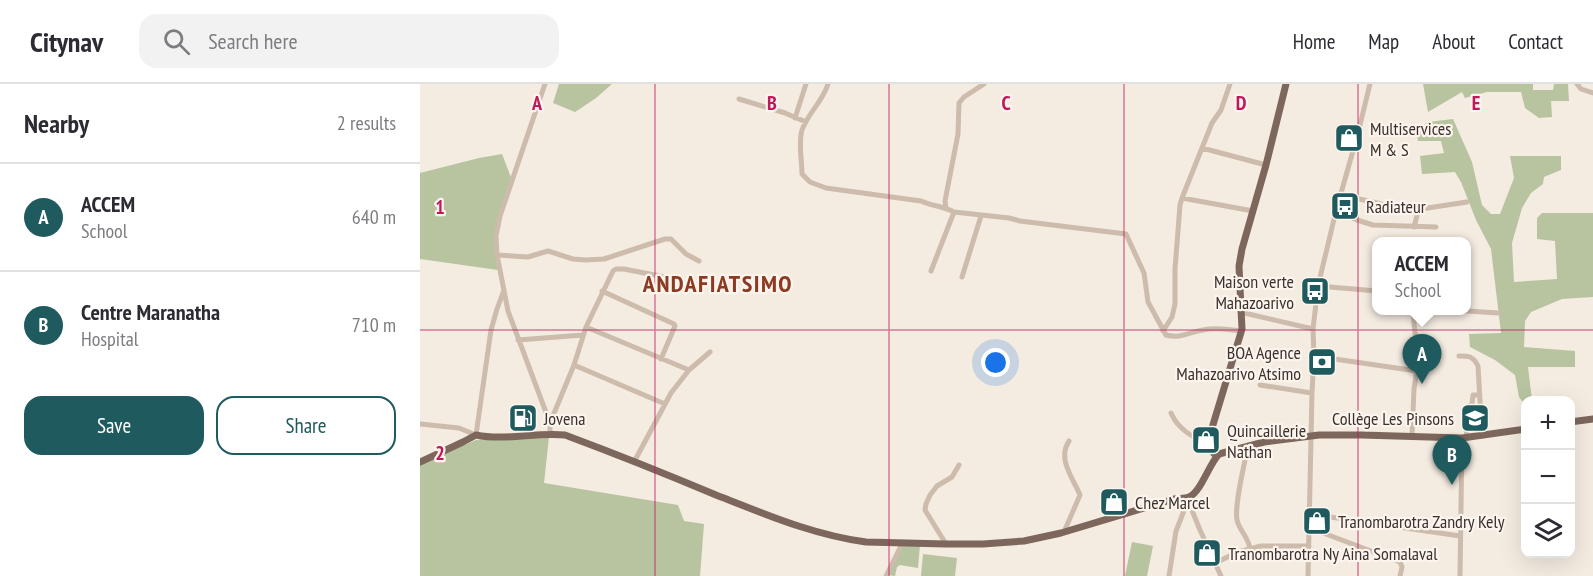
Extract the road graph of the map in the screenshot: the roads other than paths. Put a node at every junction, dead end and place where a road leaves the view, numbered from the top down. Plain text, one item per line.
1 (545, 84) edge
2 (806, 84) edge
3 (828, 84) edge
4 (984, 84) edge
5 (1230, 84) edge
6 (1286, 84) edge
7 (1370, 84) edge
8 (1577, 84) edge
9 (1593, 93) edge
10 (739, 99) dead end
11 (795, 118) junction
12 (806, 122) junction
13 (1202, 148) junction
14 (1266, 165) junction
15 (1342, 195) junction
16 (1182, 198) junction
17 (1467, 202) dead end
18 (946, 208) junction
19 (1419, 208) junction
20 (1253, 211) junction
21 (1336, 211) junction
22 (954, 212) junction
23 (981, 216) junction
24 (1414, 227) junction
25 (1436, 227) dead end
26 (497, 255) junction
27 (699, 261) dead end
28 (931, 271) dead end
29 (962, 277) dead end
30 (675, 279) dead end
31 (1318, 286) junction
32 (504, 290) junction
33 (602, 291) junction
34 (1372, 291) edge
35 (1471, 311) edge
36 (1240, 312) junction
37 (1498, 313) dead end
38 (1413, 315) edge
39 (586, 327) junction
40 (1313, 329) junction
41 (1163, 331) junction
42 (1241, 331) junction
43 (583, 335) junction
44 (518, 340) junction
45 (710, 352) dead end
46 (1314, 356) junction
47 (1459, 356) dead end
48 (662, 359) junction
49 (574, 366) junction
50 (689, 370) junction
51 (1417, 371) junction
52 (1260, 385) dead end
53 (1312, 393) junction
54 (1480, 395) junction
55 (665, 404) junction
56 (1170, 413) dead end
57 (1593, 418) edge
58 (1575, 421) edge
59 (550, 423) junction
60 (420, 424) edge
61 (1521, 430) edge
62 (550, 434) junction
63 (476, 435) junction
64 (1412, 436) junction
65 (1482, 436) junction
66 (1311, 437) junction
67 (1465, 438) junction
68 (1069, 441) dead end
69 (1208, 444) junction
70 (1248, 445) junction
71 (1216, 456) junction
72 (420, 462) edge
73 (634, 462) junction
74 (959, 465) dead end
75 (1187, 498) junction
76 (1310, 514) junction
77 (1310, 528) junction
78 (1064, 532) junction
79 (1460, 536) junction
80 (903, 542) junction
81 (946, 544) junction
82 (1309, 546) junction
83 (1250, 549) junction
84 (1215, 563) junction
85 (886, 576) edge
86 (1169, 576) edge
87 (1221, 576) edge
88 (1308, 576) edge
89 (1400, 576) edge
90 (1460, 576) edge

1 - 26 street
2 - 11 street
3 - 12 street
4 - 18 street
5 - 13 street
6 - 14 main road
7 - 15 street
8 - 9 street
10 - 11 street
11 - 12 street
12 - 18 street
13 - 14 street
13 - 16 street
14 - 20 main road
15 - 19 street
15 - 21 street
16 - 20 street
16 - 41 street
17 - 19 street
18 - 22 street
19 - 24 street
20 - 36 main road
21 - 24 street
21 - 31 street
22 - 23 street
22 - 28 street
23 - 29 street
23 - 41 street
24 - 25 street
26 - 27 street
26 - 32 street
30 - 33 street
31 - 34 street
31 - 40 street
32 - 44 street
32 - 63 street
33 - 39 street
33 - 48 street
35 - 37 street
36 - 40 street
36 - 42 main road
38 - 51 street
39 - 43 street
39 - 48 street
40 - 46 street
41 - 42 street
42 - 69 main road
43 - 44 street
43 - 49 street
44 - 59 street
45 - 50 street
46 - 51 street
46 - 53 street
47 - 54 street
48 - 50 street
49 - 55 street
49 - 59 street
50 - 55 street
51 - 64 street
52 - 53 street
53 - 66 street
54 - 65 street
54 - 67 street
55 - 73 street
56 - 69 street
57 - 58 main road
59 - 62 street
60 - 63 street
61 - 65 main road
62 - 63 main road
62 - 73 main road
63 - 72 main road
64 - 66 main road
64 - 67 main road
65 - 67 main road
66 - 70 main road
66 - 76 street
67 - 79 street
68 - 78 street
69 - 71 main road
70 - 71 main road
70 - 83 street
71 - 75 main road
73 - 80 main road
74 - 81 street
75 - 78 main road
75 - 84 street
75 - 86 street
76 - 77 street
76 - 79 street
77 - 82 street
77 - 89 street
78 - 81 main road
79 - 90 street
80 - 81 main road
80 - 85 street
82 - 83 street
82 - 88 street
83 - 84 street
84 - 87 street

